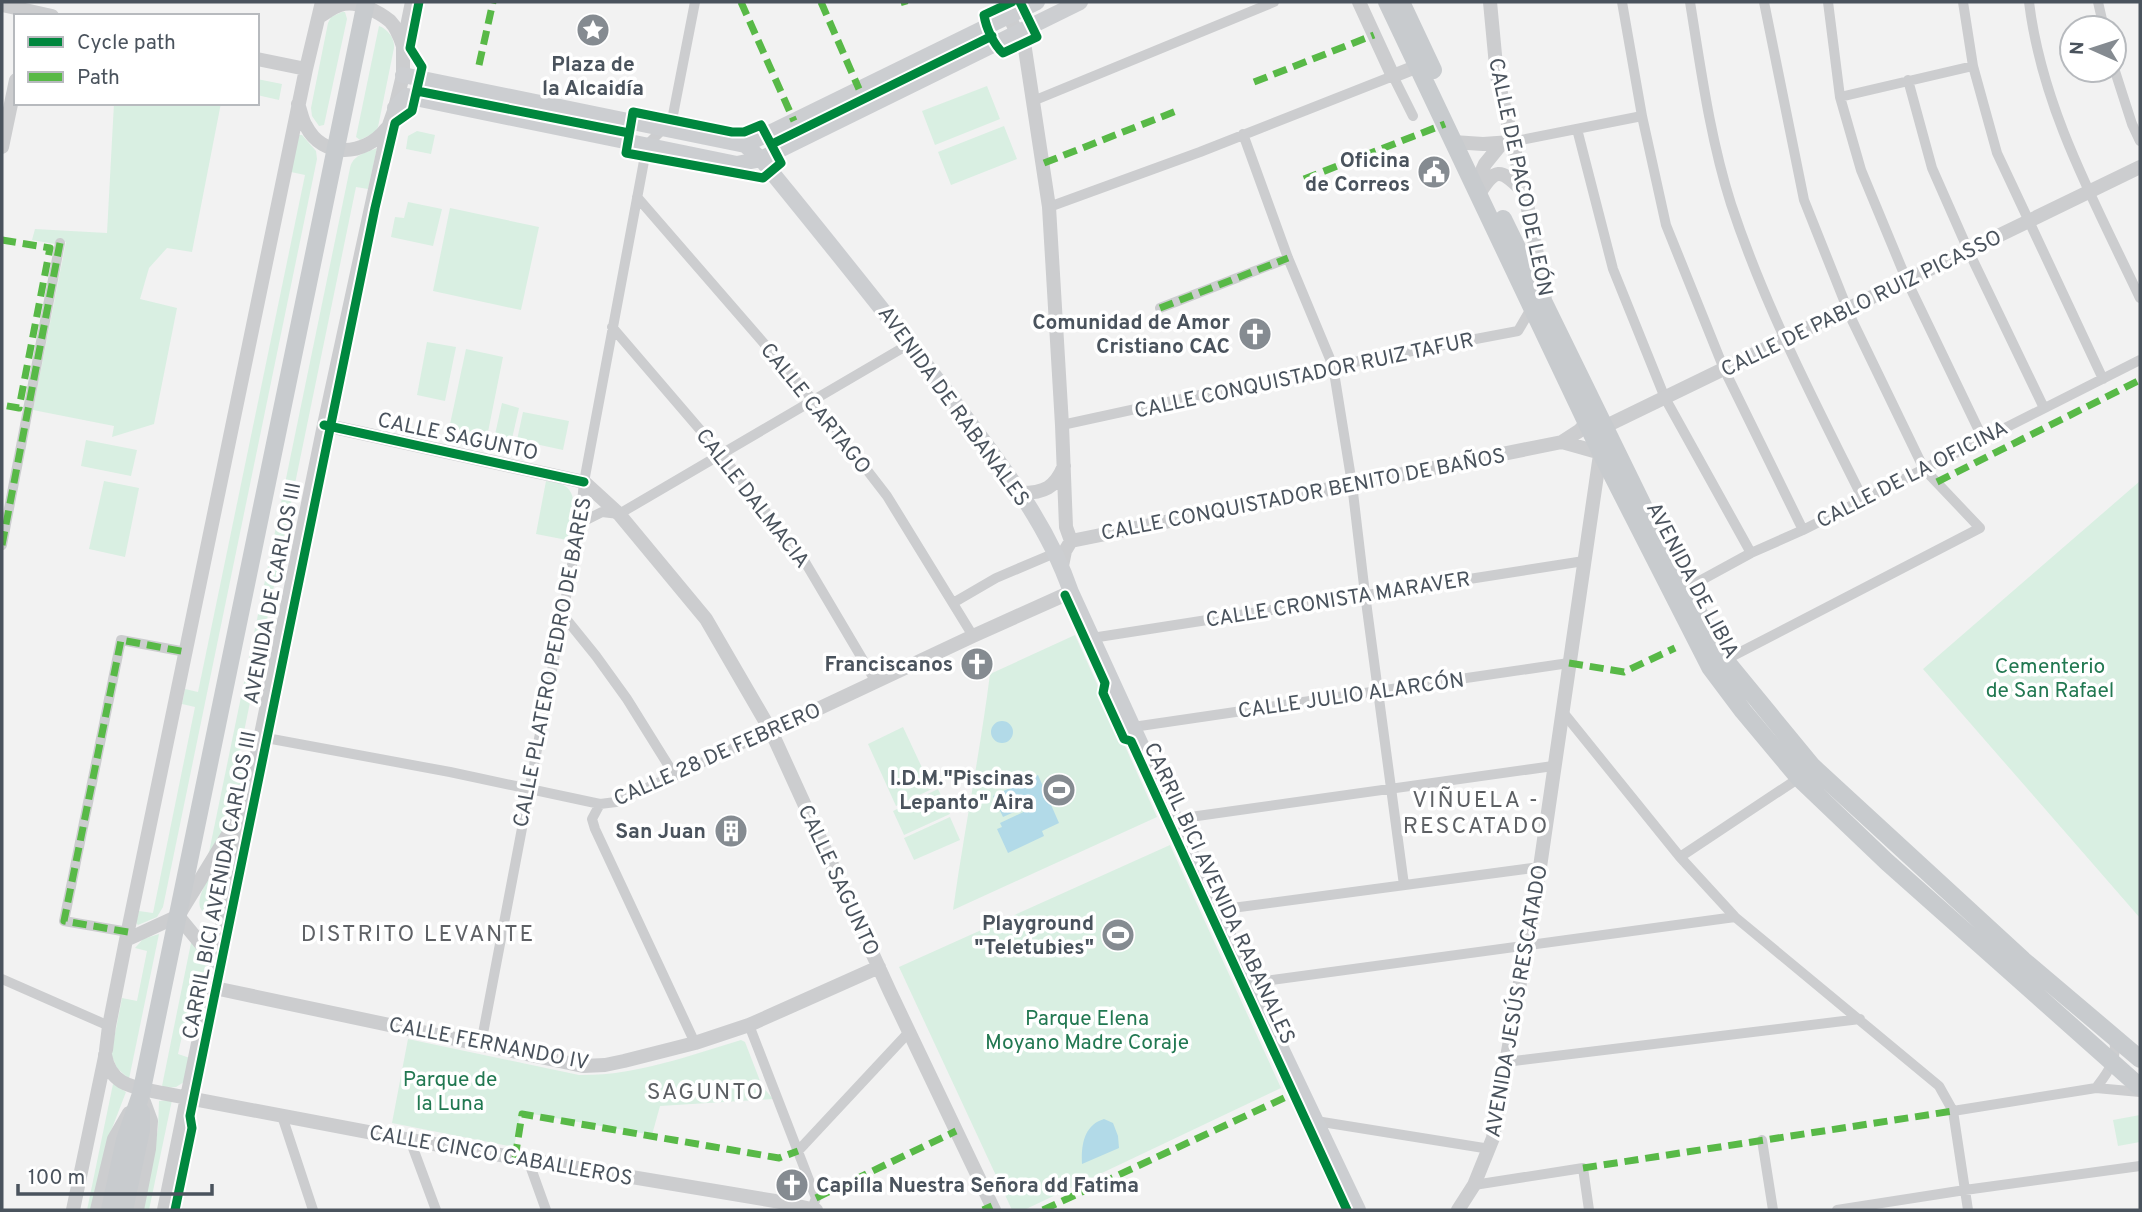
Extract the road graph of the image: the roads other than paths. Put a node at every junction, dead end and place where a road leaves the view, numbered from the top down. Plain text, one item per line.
1 (322, 2) edge
2 (412, 2) edge
3 (695, 2) edge
4 (1037, 2) edge
5 (1080, 2) edge
6 (1274, 2) edge
7 (1359, 2) edge
8 (1387, 2) edge
9 (1401, 2) edge
10 (1490, 2) edge
11 (1622, 2) edge
12 (1689, 2) edge
13 (1764, 2) edge
14 (1828, 2) edge
15 (1963, 2) edge
16 (2029, 2) edge
17 (366, 4) edge
18 (2, 5) edge
19 (1005, 9) edge
20 (31, 10) edge
21 (319, 17) junction
22 (1017, 33) junction
23 (403, 46) junction
24 (259, 59) edge
25 (1418, 66) junction
26 (1973, 66) junction
27 (306, 69) junction
28 (402, 75) junction
29 (1393, 76) junction
30 (1908, 80) junction
31 (2119, 84) edge
32 (14, 90) edge
33 (1840, 97) junction
34 (1033, 101) junction
35 (298, 104) junction
36 (395, 108) junction
37 (1413, 116) dead end
38 (1642, 116) junction
39 (389, 125) junction
40 (664, 128) junction
41 (1577, 129) junction
42 (1243, 134) junction
43 (2140, 141) edge
44 (1460, 142) junction
45 (1506, 143) junction
46 (647, 145) junction
47 (745, 145) junction
48 (2, 147) edge
49 (336, 149) junction
50 (761, 159) junction
51 (2140, 167) edge
52 (1480, 184) junction
53 (1523, 191) junction
54 (2089, 192) junction
55 (636, 197) junction
56 (1049, 207) junction
57 (2029, 222) junction
58 (60, 243) dead end
59 (1969, 252) junction
60 (1289, 258) junction
61 (1907, 281) junction
62 (2140, 298) edge
63 (1160, 308) dead end
64 (1540, 309) junction
65 (1847, 309) junction
66 (612, 327) junction
67 (1784, 340) junction
68 (911, 343) junction
69 (2140, 360) edge
70 (1333, 366) junction
71 (1724, 369) junction
72 (2103, 379) junction
73 (1665, 398) junction
74 (813, 400) junction
75 (2044, 408) junction
76 (1596, 421) junction
77 (324, 425) junction
78 (1062, 425) junction
79 (1983, 439) junction
80 (1562, 442) junction
81 (720, 453) junction
82 (1601, 453) junction
83 (1064, 464) junction
84 (1924, 469) junction
85 (584, 482) junction
86 (1352, 484) junction
87 (1021, 492) junction
88 (1863, 499) junction
89 (619, 514) junction
90 (580, 523) junction
91 (1803, 530) junction
92 (1071, 541) junction
93 (2, 545) edge
94 (1751, 553) junction
95 (1059, 560) junction
96 (1584, 562) junction
97 (1685, 589) junction
98 (1071, 592) junction
99 (1365, 594) junction
100 (953, 603) junction
101 (562, 614) junction
102 (973, 636) junction
103 (1092, 638) junction
104 (186, 652) junction
105 (1725, 660) junction
106 (1569, 663) junction
107 (876, 682) junction
108 (1378, 692) junction
109 (1562, 711) junction
110 (1133, 727) junction
111 (771, 731) junction
112 (261, 737) junction
113 (1553, 766) junction
114 (675, 776) junction
115 (1799, 778) junction
116 (528, 788) junction
117 (1392, 789) junction
118 (600, 804) junction
119 (247, 805) junction
120 (1176, 819) junction
121 (1680, 857) junction
122 (1540, 867) junction
123 (1404, 884) junction
124 (1217, 910) junction
125 (178, 916) junction
126 (1735, 917) junction
127 (127, 936) junction
128 (1527, 946) junction
129 (215, 961) junction
130 (879, 967) junction
131 (2, 979) edge
132 (1250, 983) junction
133 (210, 987) junction
134 (1860, 1020) junction
135 (749, 1025) junction
136 (109, 1026) junction
137 (910, 1031) junction
138 (2114, 1036) junction
139 (695, 1043) junction
140 (481, 1044) junction
141 (2140, 1046) edge
142 (106, 1052) junction
143 (2140, 1059) edge
144 (1506, 1062) junction
145 (2113, 1062) junction
146 (2096, 1088) junction
147 (2140, 1089) edge
148 (142, 1091) junction
149 (186, 1097) junction
150 (1953, 1111) junction
151 (282, 1116) junction
152 (1316, 1121) junction
153 (410, 1140) junction
154 (1762, 1140) dead end
155 (1490, 1149) junction
156 (798, 1151) junction
157 (528, 1160) junction
158 (2140, 1166) edge
159 (1474, 1185) junction
160 (1965, 1190) junction
161 (73, 1210) edge
162 (97, 1210) edge
163 (110, 1210) edge
164 (124, 1210) edge
165 (137, 1210) edge
166 (164, 1210) edge
167 (313, 1210) edge
168 (436, 1210) edge
169 (547, 1210) edge
170 (814, 1210) edge
171 (994, 1210) edge
172 (1358, 1210) edge
173 (1458, 1210) edge
174 (1589, 1210) edge
175 (1773, 1210) edge
176 (1837, 1210) edge
177 (1968, 1210) edge

1 - 21 street
2 - 23 street, AVENIDA DE CARLOS III
3 - 40 street
4 - 19 main road
5 - 22 main road
6 - 34 street
7 - 29 street
8 - 25 main road, AVENIDA DE LIBIA
9 - 44 main road, AVENIDA DE LIBIA
10 - 45 street, CALLE DE PACO DE LEÓN
11 - 38 street
12 - 67 street
13 - 65 street
14 - 33 street
15 - 26 street
16 - 54 street
17 - 21 street
17 - 23 street
17 - 49 main road, AVENIDA DE CARLOS III
18 - 20 street
19 - 22 street
19 - 47 main road
21 - 27 street
22 - 34 street
22 - 50 main road
23 - 28 street, AVENIDA DE CARLOS III
24 - 27 street
25 - 29 street
25 - 44 main road, AVENIDA DE LIBIA
26 - 30 street
26 - 57 street
27 - 35 street
28 - 36 street, AVENIDA DE CARLOS III
28 - 40 main road
29 - 37 street
29 - 42 street
30 - 33 street
30 - 59 street
31 - 43 street
32 - 48 street
33 - 61 street
34 - 56 street
35 - 49 street
35 - 104 street
36 - 39 street, AVENIDA DE CARLOS III
36 - 46 main road
38 - 41 street
38 - 71 street
39 - 49 street, AVENIDA DE CARLOS III
39 - 77 street, AVENIDA DE CARLOS III
40 - 46 street
40 - 47 main road
41 - 45 street
41 - 73 street
42 - 56 street
42 - 60 street
44 - 45 street
44 - 52 main road, AVENIDA DE LIBIA
45 - 52 street
45 - 53 street, CALLE DE PACO DE LEÓN
46 - 50 main road
46 - 55 street, CALLE PLATERO PEDRO DE BARES
47 - 50 main road, AVENIDA DE RABANALES
49 - 125 main road, AVENIDA DE CARLOS III
50 - 68 main road, AVENIDA DE RABANALES
51 - 54 street, CALLE DE PABLO RUIZ PICASSO
52 - 53 street
52 - 64 main road, AVENIDA DE LIBIA
53 - 64 street, CALLE DE PACO DE LEÓN
54 - 57 street, CALLE DE PABLO RUIZ PICASSO
54 - 62 street
55 - 66 street, CALLE PLATERO PEDRO DE BARES
55 - 74 street, CALLE CARTAGO
56 - 78 street
57 - 59 street, CALLE DE PABLO RUIZ PICASSO
57 - 72 street
58 - 93 street
59 - 61 street, CALLE DE PABLO RUIZ PICASSO
59 - 75 street
60 - 63 street
60 - 70 street
61 - 65 street, CALLE DE PABLO RUIZ PICASSO
61 - 79 street
64 - 70 street, CALLE CONQUISTADOR RUIZ TAFUR
64 - 76 main road, AVENIDA DE LIBIA
65 - 67 street, CALLE DE PABLO RUIZ PICASSO
65 - 84 street
66 - 81 street, CALLE DALMACIA
66 - 85 street, CALLE PLATERO PEDRO DE BARES
67 - 71 street, CALLE DE PABLO RUIZ PICASSO
67 - 88 street
68 - 74 street
68 - 87 main road, AVENIDA DE RABANALES
69 - 72 street, CALLE DE LA OFICINA
70 - 78 street, CALLE CONQUISTADOR RUIZ TAFUR
70 - 86 street
71 - 73 street, CALLE DE PABLO RUIZ PICASSO
71 - 91 street
72 - 75 street, CALLE DE LA OFICINA
73 - 76 street, CALLE DE PABLO RUIZ PICASSO
73 - 94 street
74 - 81 street
74 - 100 street, CALLE CARTAGO
75 - 79 street, CALLE DE LA OFICINA
76 - 80 street, CALLE CONQUISTADOR BENITO DE BAÑOS
76 - 82 main road, AVENIDA DE LIBIA
76 - 97 main road, AVENIDA DE LIBIA
77 - 85 street, CALLE SAGUNTO
77 - 112 street, AVENIDA DE CARLOS III
78 - 83 street
79 - 84 street, CALLE DE LA OFICINA
80 - 82 street, CALLE CONQUISTADOR BENITO DE BAÑOS
80 - 86 street, CALLE CONQUISTADOR BENITO DE BAÑOS
81 - 89 street
81 - 107 street, CALLE DALMACIA
82 - 96 street, AVENIDA JESÚS RESCATADO
82 - 115 main road, AVENIDA DE LIBIA
83 - 87 street
83 - 92 street
84 - 88 street, CALLE DE LA OFICINA
84 - 105 street
85 - 89 street, CALLE SAGUNTO
85 - 90 street, CALLE PLATERO PEDRO DE BARES
86 - 92 street, CALLE CONQUISTADOR BENITO DE BAÑOS
86 - 99 street
87 - 95 main road, AVENIDA DE RABANALES
88 - 91 street, CALLE DE LA OFICINA
89 - 90 street
89 - 111 street, CALLE SAGUNTO
90 - 101 street, CALLE PLATERO PEDRO DE BARES
91 - 94 street, CALLE DE LA OFICINA
92 - 95 street, CALLE CONQUISTADOR BENITO DE BAÑOS
94 - 97 street, CALLE DE LA OFICINA
95 - 98 main road, AVENIDA DE RABANALES
95 - 100 street
96 - 99 street, CALLE CRONISTA MARAVER
96 - 106 street, AVENIDA JESÚS RESCATADO
97 - 105 main road, AVENIDA DE LIBIA
98 - 102 street, CALLE 28 DE FEBRERO
98 - 103 main road, AVENIDA DE RABANALES
99 - 103 street, CALLE CRONISTA MARAVER
99 - 108 street
100 - 102 street, CALLE CARTAGO
101 - 114 street
101 - 116 street, CALLE PLATERO PEDRO DE BARES
102 - 107 street, CALLE 28 DE FEBRERO
103 - 110 main road, AVENIDA DE RABANALES
104 - 127 street
104 - 127 street
105 - 138 main road, AVENIDA DE LIBIA
106 - 108 street, CALLE JULIO ALARCÓN
106 - 109 street, AVENIDA JESÚS RESCATADO
107 - 111 street, CALLE 28 DE FEBRERO
108 - 110 street, CALLE JULIO ALARCÓN
108 - 117 street
109 - 113 street, AVENIDA JESÚS RESCATADO
109 - 121 street
110 - 120 main road, AVENIDA DE RABANALES
111 - 114 street, CALLE 28 DE FEBRERO
111 - 130 street, CALLE SAGUNTO
112 - 116 street, CALLE 28 DE FEBRERO
112 - 119 street, AVENIDA DE CARLOS III
113 - 117 street
113 - 122 street, AVENIDA JESÚS RESCATADO
114 - 118 street, CALLE 28 DE FEBRERO
115 - 121 street
115 - 145 main road, AVENIDA DE LIBIA
116 - 118 street, CALLE 28 DE FEBRERO
116 - 140 street, CALLE PLATERO PEDRO DE BARES
117 - 120 street
117 - 123 street
118 - 139 street
119 - 125 street, AVENIDA DE CARLOS III
119 - 129 street, AVENIDA DE CARLOS III
120 - 124 main road, AVENIDA DE RABANALES
121 - 126 street
122 - 123 street
122 - 128 street, AVENIDA JESÚS RESCATADO
123 - 124 street
124 - 132 main road, AVENIDA DE RABANALES
125 - 127 street
125 - 129 street
125 - 148 main road, AVENIDA DE CARLOS III
126 - 128 street
126 - 134 street
127 - 136 street
128 - 132 street
128 - 144 street, AVENIDA JESÚS RESCATADO
129 - 133 street, AVENIDA DE CARLOS III
130 - 135 street, CALLE FERNANDO IV
130 - 137 street, CALLE SAGUNTO
131 - 136 street
132 - 152 main road, AVENIDA DE RABANALES
133 - 140 street, CALLE FERNANDO IV
133 - 149 street, AVENIDA DE CARLOS III
134 - 144 street
134 - 150 street
135 - 139 street, CALLE FERNANDO IV
135 - 156 street
136 - 142 street
137 - 156 street
137 - 171 street, CALLE SAGUNTO
138 - 141 street, AVENIDA DE LIBIA
138 - 143 main road, AVENIDA DE LIBIA
138 - 145 street
139 - 140 street, CALLE FERNANDO IV
142 - 148 street
142 - 161 street
144 - 155 street, AVENIDA JESÚS RESCATADO
145 - 146 street
145 - 147 main road, AVENIDA DE LIBIA
146 - 147 street
146 - 150 street
148 - 149 street
148 - 162 street, AVENIDA DE CARLOS III
148 - 163 main road, AVENIDA DE CARLOS III
148 - 164 main road, AVENIDA DE CARLOS III
148 - 165 street, AVENIDA DE CARLOS III
149 - 151 street, CALLE CINCO CABALLEROS
149 - 166 street, AVENIDA DE CARLOS III
150 - 160 street
151 - 153 street, CALLE CINCO CABALLEROS
151 - 167 street
152 - 155 street
152 - 172 main road, AVENIDA DE RABANALES
153 - 157 street, CALLE CINCO CABALLEROS
153 - 168 street
154 - 175 street
155 - 159 street, AVENIDA JESÚS RESCATADO
156 - 170 street
157 - 169 street
157 - 170 street, CALLE CINCO CABALLEROS
158 - 160 street
159 - 173 street, AVENIDA JESÚS RESCATADO
159 - 174 street
160 - 176 street
160 - 177 street

